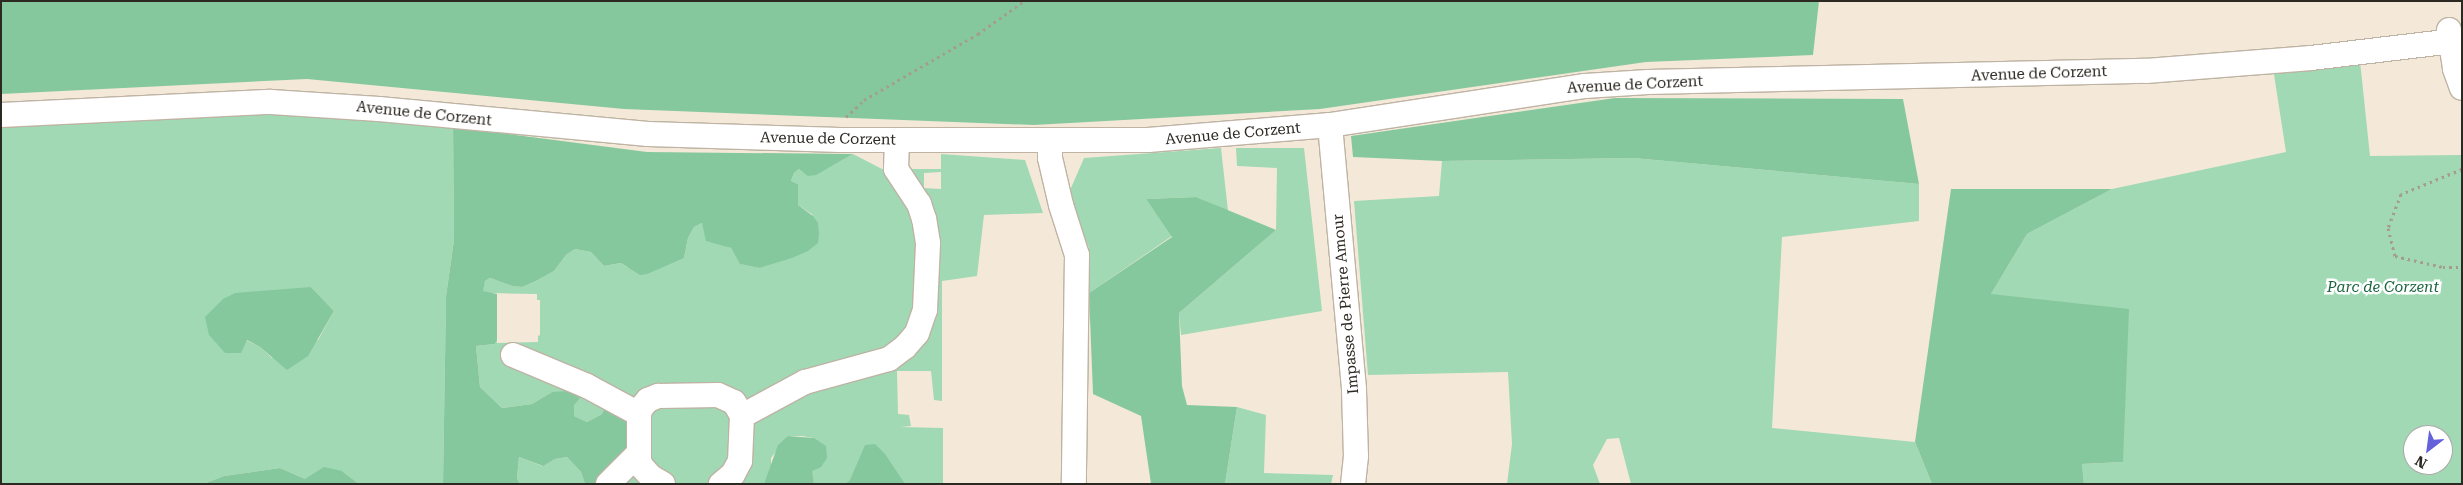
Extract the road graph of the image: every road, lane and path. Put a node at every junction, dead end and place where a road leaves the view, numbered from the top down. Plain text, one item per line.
1 (1024, 1) edge
2 (2454, 37) edge
3 (2462, 88) edge
4 (1, 115) edge
5 (1330, 125) junction
6 (840, 140) junction
7 (897, 141) junction
8 (1050, 141) junction
9 (2462, 169) edge
10 (2462, 267) edge
11 (514, 355) dead end
12 (639, 414) junction
13 (742, 416) junction
14 (638, 454) junction
15 (608, 484) edge
16 (663, 484) edge
17 (721, 484) edge
18 (1074, 484) edge
19 (1354, 484) edge

1 - 6 path
2 - 3 street
2 - 5 street, Avenue de Corzent
4 - 6 street, Avenue de Corzent
5 - 8 street, Avenue de Corzent
5 - 19 street, Impasse de Pierre Amour
6 - 7 street, Avenue de Corzent
7 - 8 street, Avenue de Corzent
7 - 13 street
8 - 18 street
9 - 10 path
11 - 12 street
12 - 13 street
12 - 14 street
13 - 17 street
14 - 15 street
14 - 16 street

